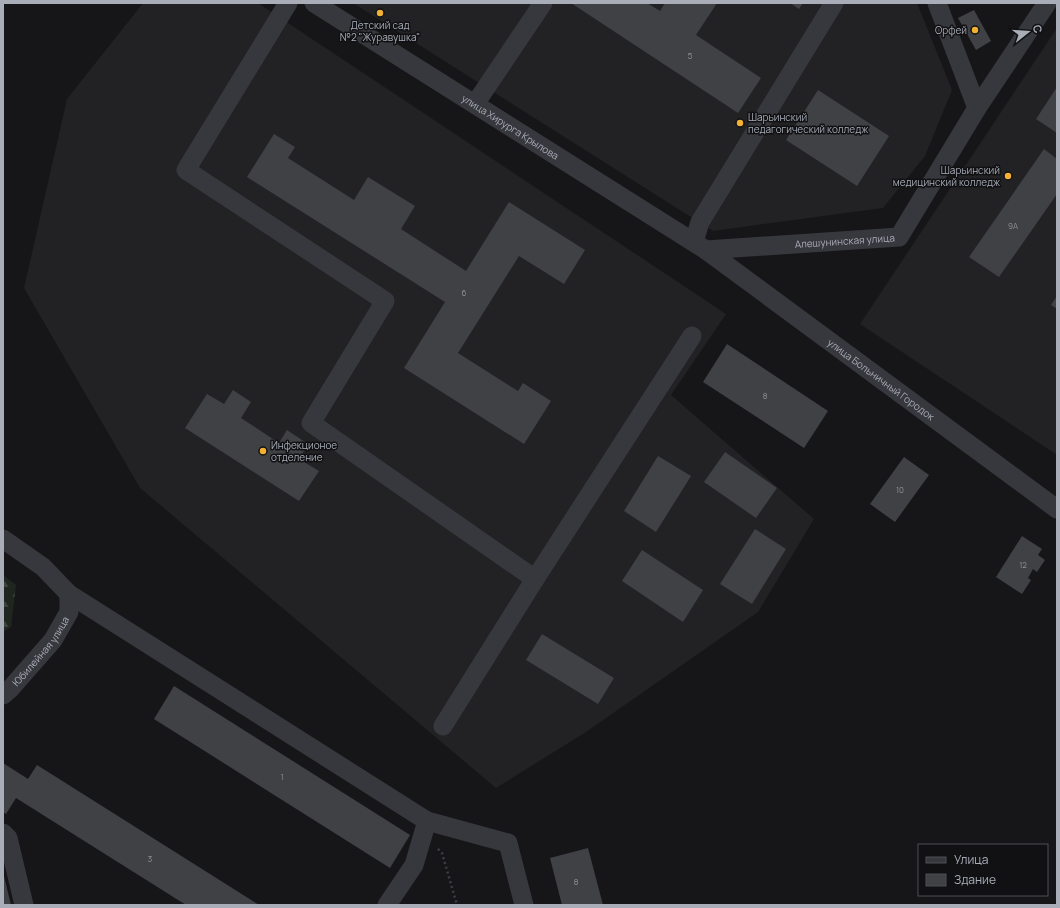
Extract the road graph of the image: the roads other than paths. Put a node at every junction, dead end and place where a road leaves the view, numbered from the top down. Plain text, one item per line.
1 (288, 3) edge
2 (314, 3) edge
3 (543, 3) edge
4 (834, 3) edge
5 (937, 3) edge
6 (1047, 3) edge
7 (475, 104) junction
8 (977, 108) junction
9 (700, 246) junction
10 (692, 336) dead end
11 (1057, 509) edge
12 (3, 539) edge
13 (535, 579) junction
14 (69, 594) junction
15 (3, 695) edge
16 (442, 726) dead end
17 (425, 829) junction
18 (3, 833) edge
19 (24, 905) edge
20 (387, 905) edge
21 (524, 905) edge

1 - 13 street
2 - 7 street, улица Хирурга Крылова
3 - 7 street
4 - 9 street
5 - 8 street
6 - 8 street, Алешунинская улица
7 - 9 street, улица Хирурга Крылова
8 - 9 street, Алешунинская улица
9 - 11 street, улица Больничный Городок
10 - 13 street
12 - 14 street
13 - 16 street
14 - 15 street, Юбилейная улица
14 - 17 street
17 - 20 street
17 - 21 street
18 - 19 street

